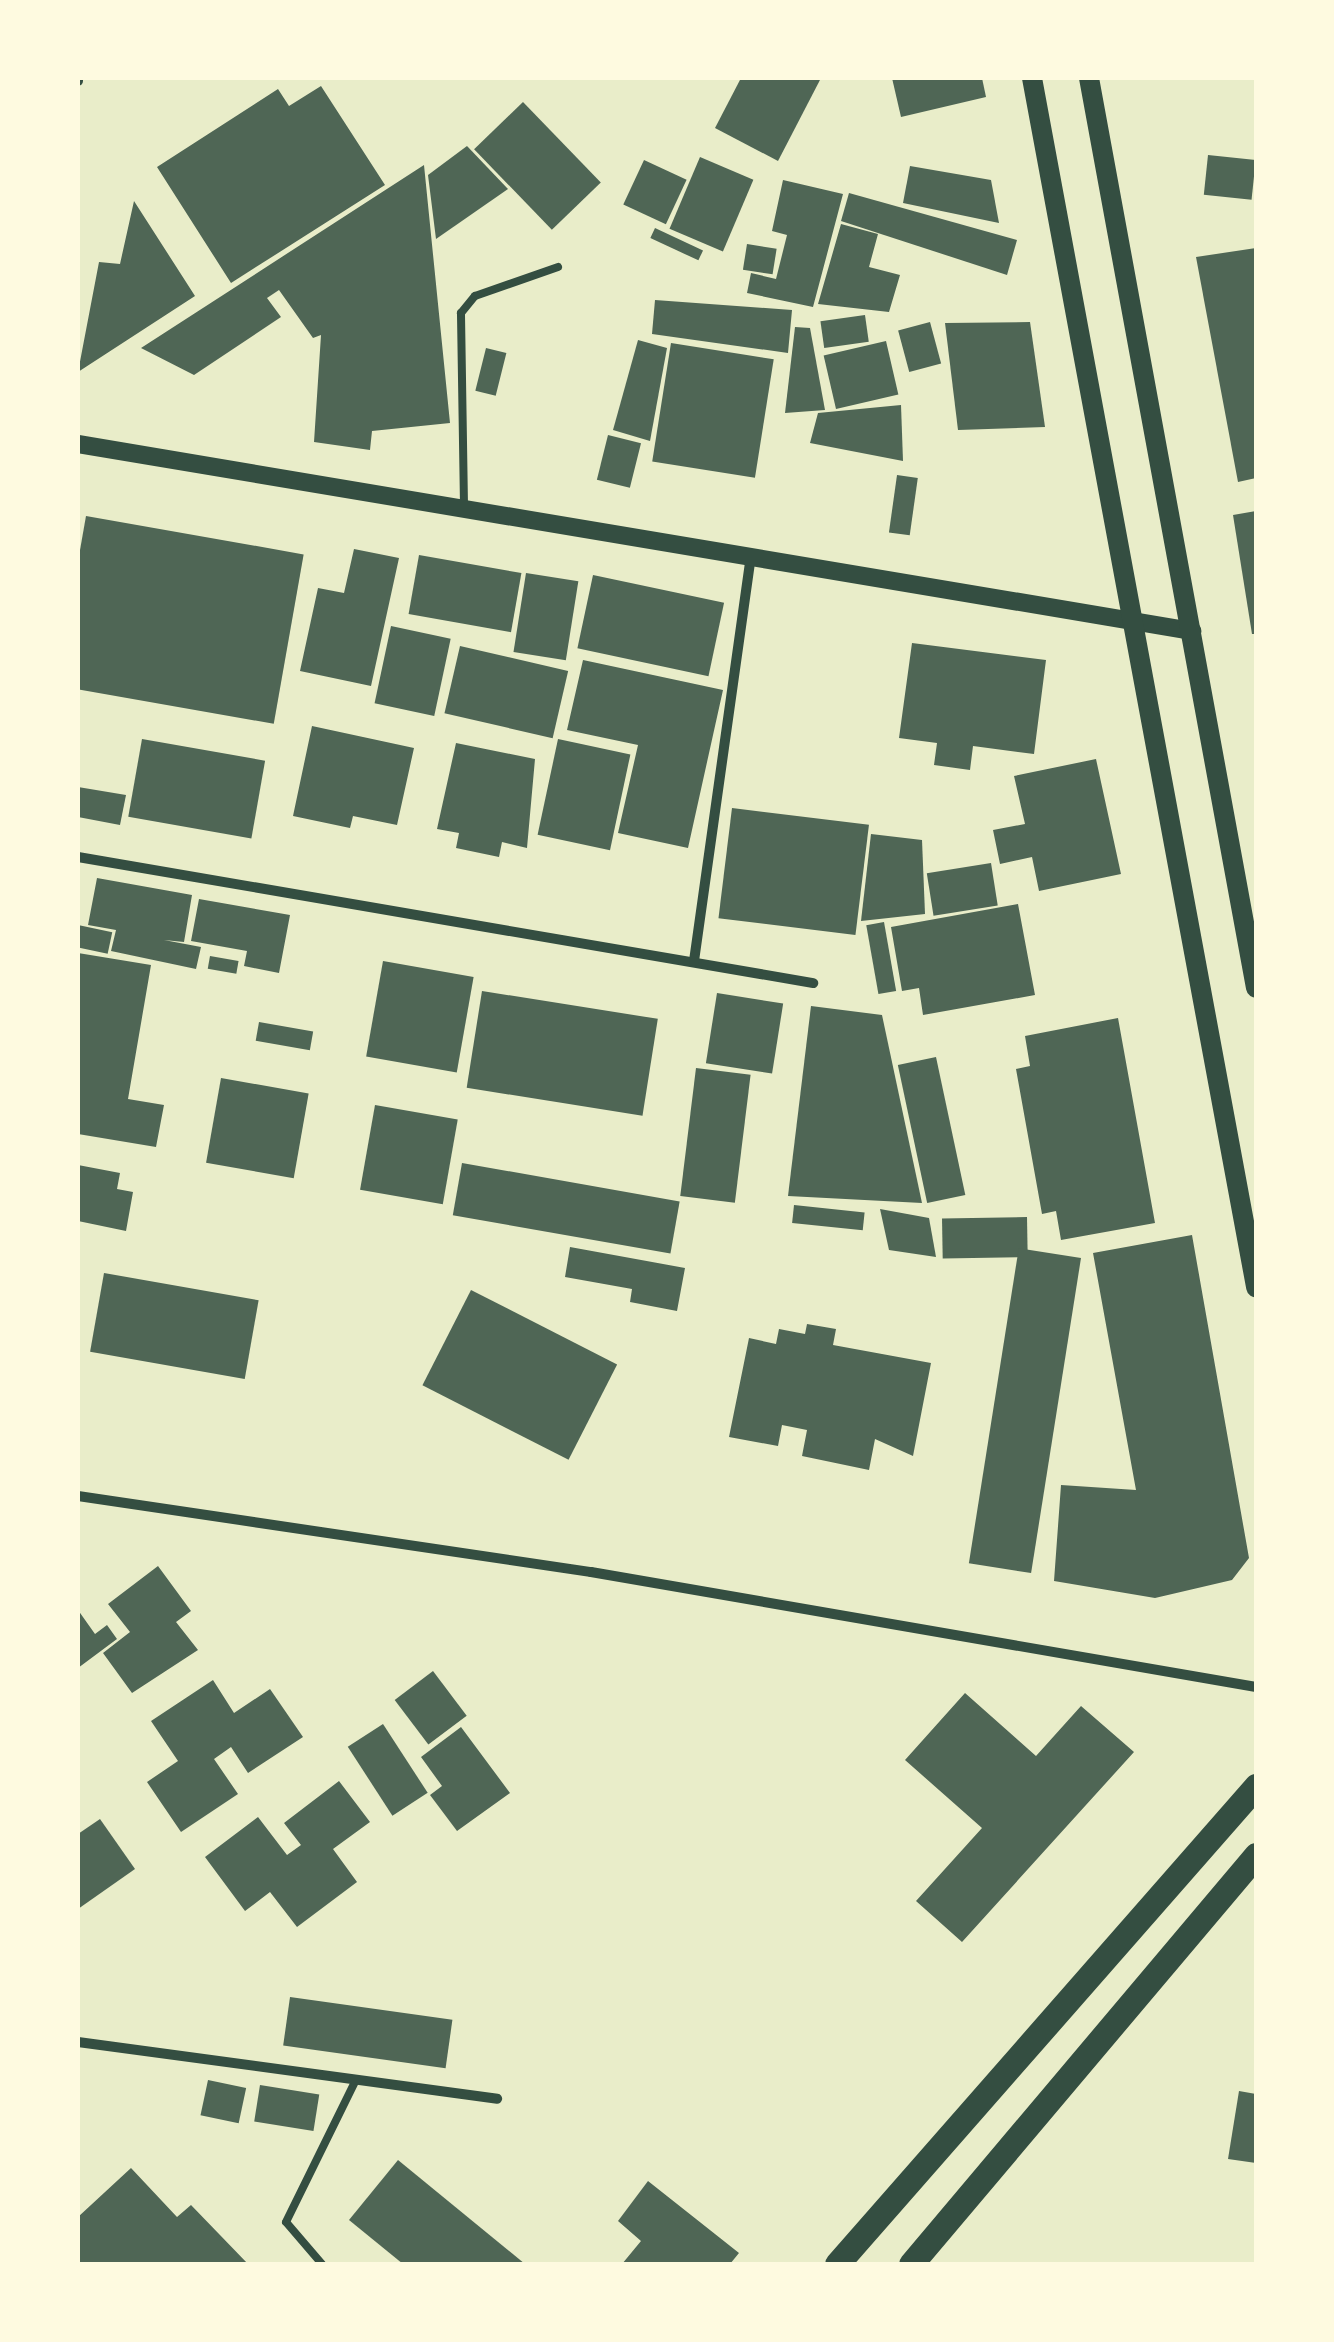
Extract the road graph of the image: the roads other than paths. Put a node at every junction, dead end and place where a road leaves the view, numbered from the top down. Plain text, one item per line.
1 (1032, 78) edge
2 (1089, 78) edge
3 (558, 267) dead end
4 (78, 444) edge
5 (464, 510) junction
6 (751, 554) junction
7 (1134, 626) junction
8 (1192, 631) junction
9 (78, 857) edge
10 (694, 961) junction
11 (813, 983) dead end
12 (1256, 988) edge
13 (1256, 1287) edge
14 (78, 1496) edge
15 (1256, 1687) edge
16 (1256, 1786) edge
17 (1256, 1855) edge
18 (78, 2042) edge
19 (354, 2082) junction
20 (497, 2100) dead end
21 (322, 2264) edge
22 (837, 2264) edge
23 (911, 2264) edge

1 - 7 main road
2 - 8 main road
3 - 5 lane
4 - 5 street
5 - 6 street
6 - 7 street
6 - 10 street
7 - 8 street
7 - 13 main road
8 - 12 main road
9 - 10 street
10 - 11 street
14 - 15 street
16 - 22 main road
17 - 23 main road
18 - 19 street
19 - 20 street
19 - 21 lane

